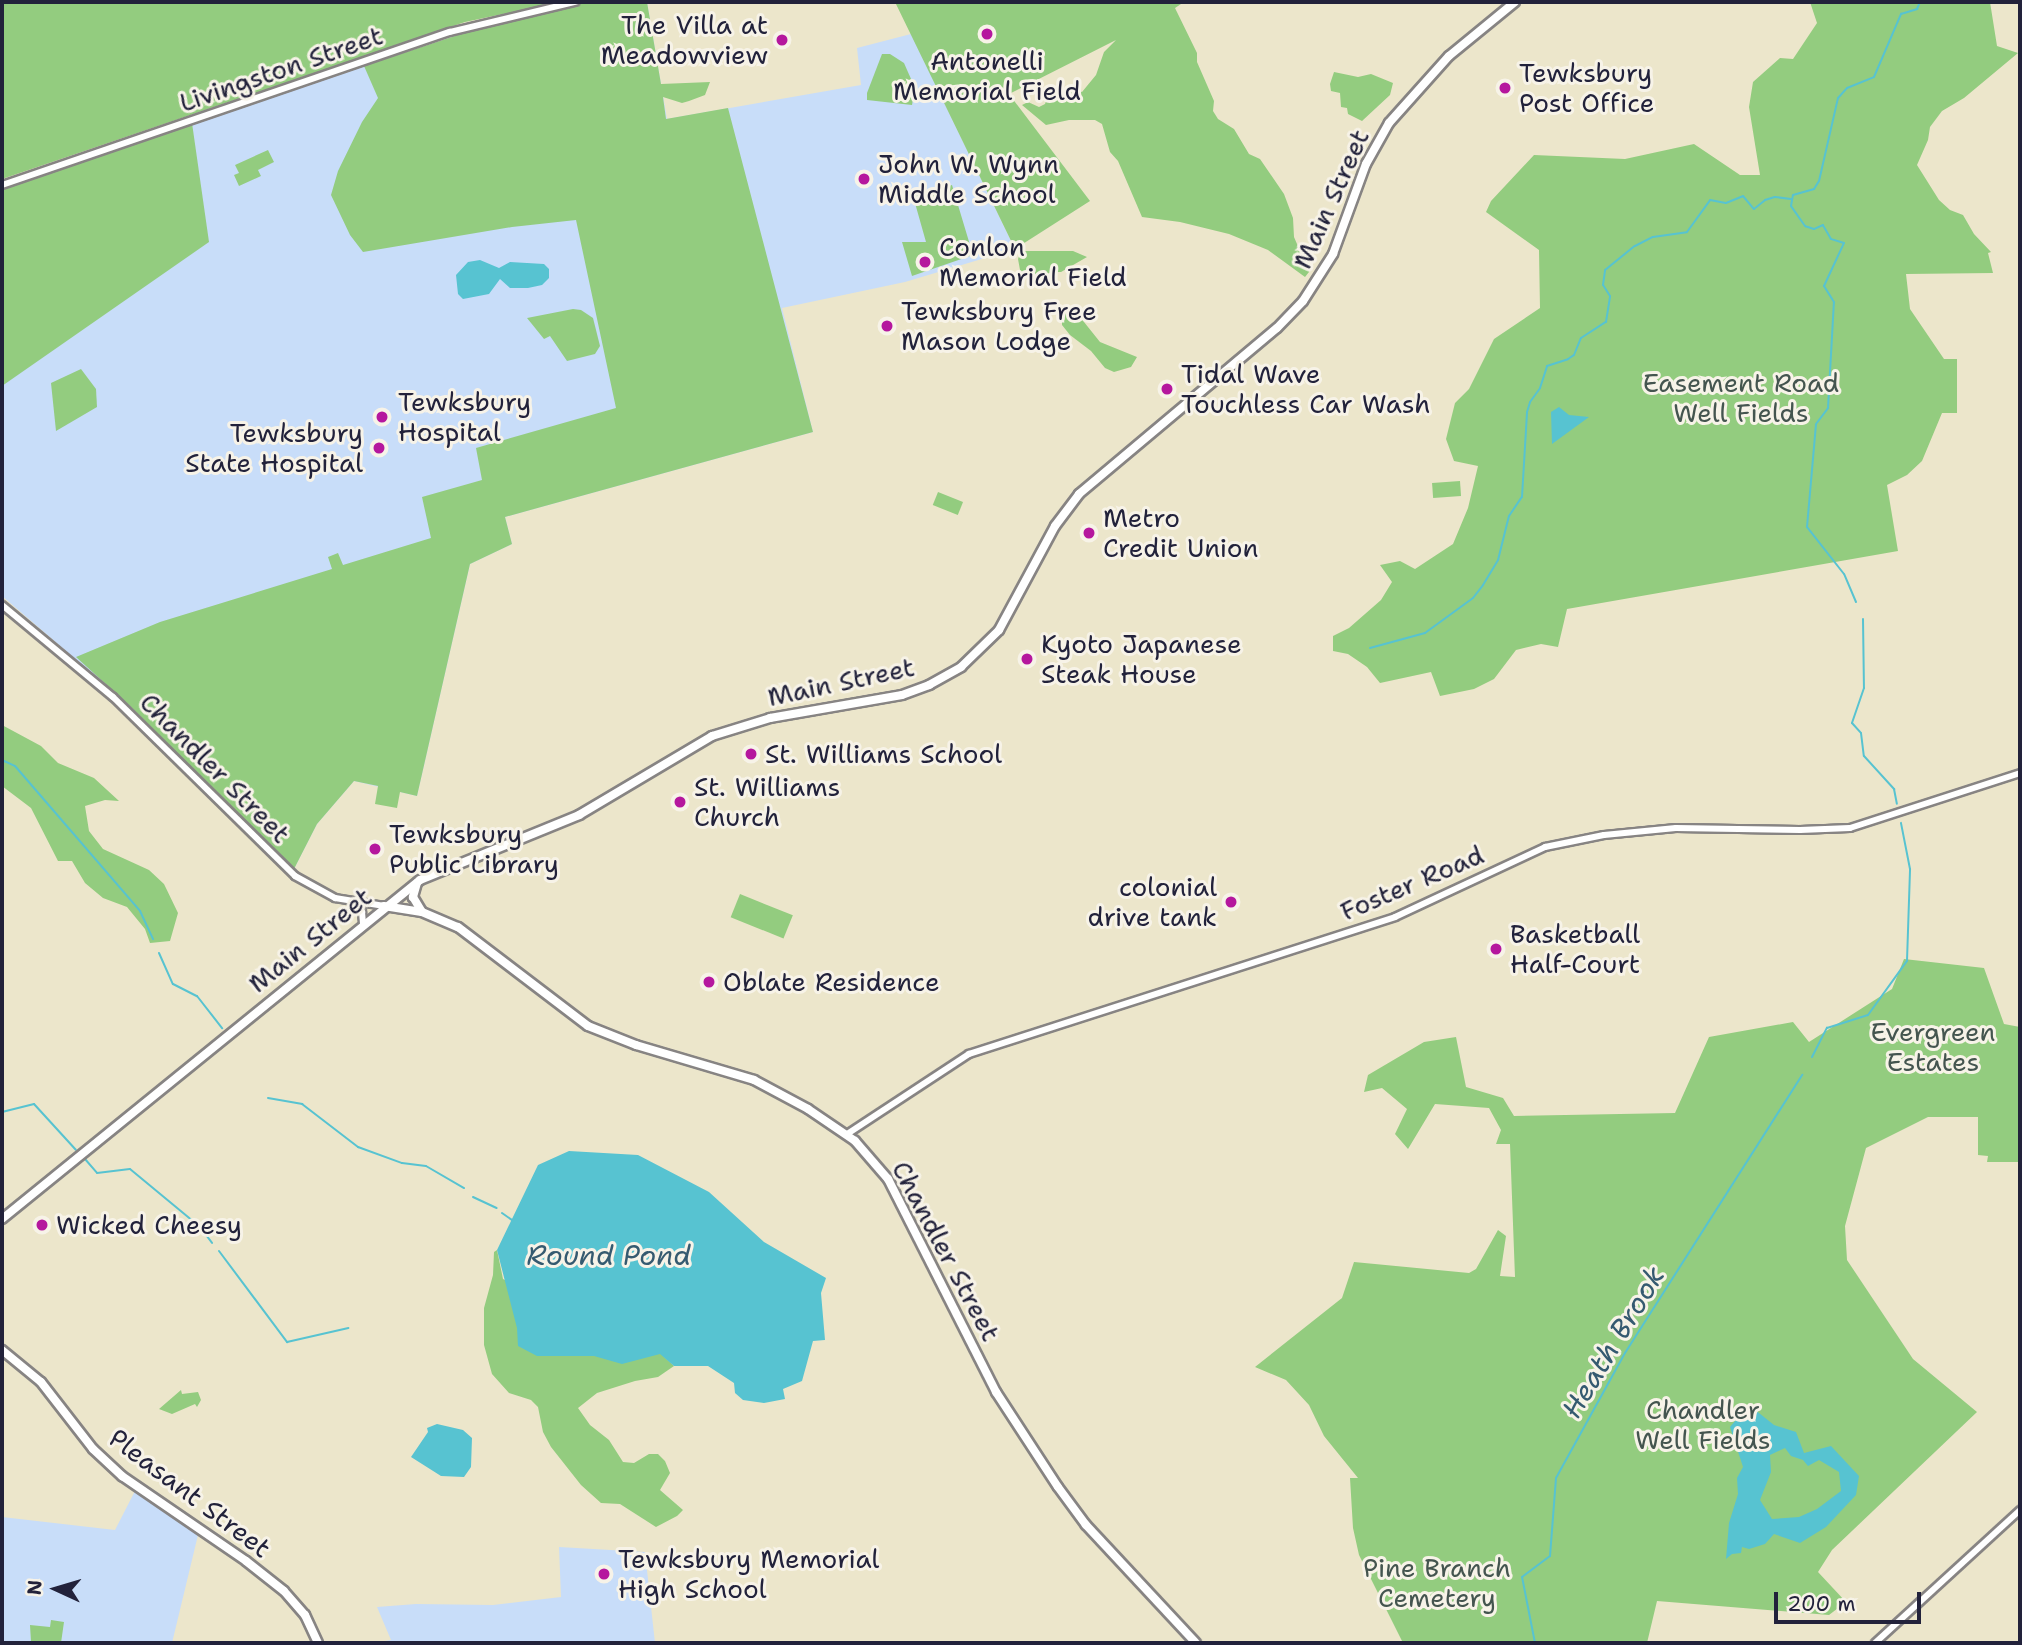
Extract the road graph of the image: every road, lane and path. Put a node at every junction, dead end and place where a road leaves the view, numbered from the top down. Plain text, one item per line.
1 (575, 2) edge
2 (1515, 2) edge
3 (2, 185) edge
4 (2, 605) edge
5 (2020, 773) edge
6 (420, 880) junction
7 (354, 903) junction
8 (384, 906) junction
9 (422, 912) junction
10 (363, 923) junction
11 (847, 1134) junction
12 (2, 1219) edge
13 (2, 1350) edge
14 (2020, 1510) edge
15 (318, 1643) edge
16 (1196, 1643) edge
17 (1875, 1643) edge

1 - 3 street, Livingston Street
2 - 6 main road, Main Street
4 - 7 street, Chandler Street
5 - 11 street, Foster Road
6 - 8 main road, Main Street
6 - 9 main road
7 - 8 street, Chandler Street
7 - 10 street
8 - 9 main road, Chandler Street
8 - 10 main road, Main Street
9 - 11 main road, Chandler Street
10 - 12 main road, Main Street
11 - 16 main road, Chandler Street
13 - 15 main road, Pleasant Street
14 - 17 street

